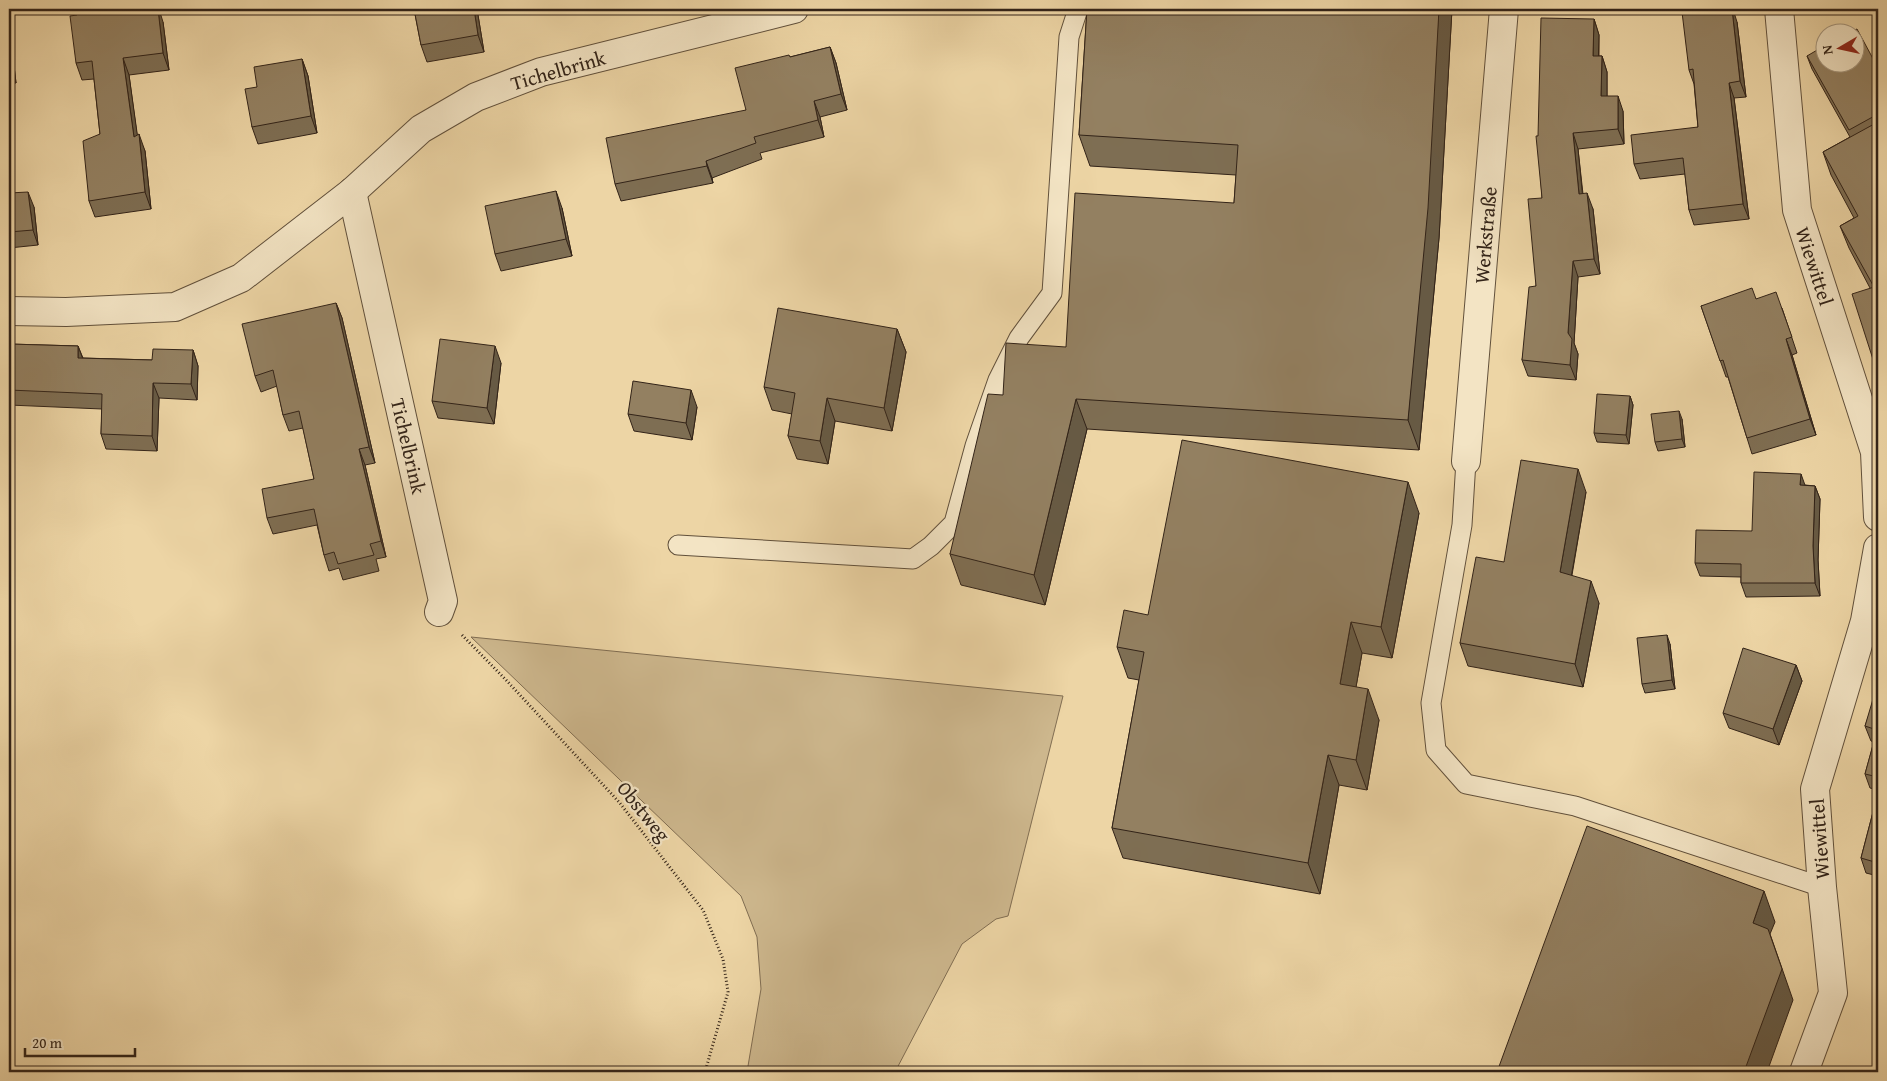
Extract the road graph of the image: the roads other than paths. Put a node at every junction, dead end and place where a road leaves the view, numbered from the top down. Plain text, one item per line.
1 (794, 9) edge
2 (1078, 9) edge
3 (1504, 9) edge
4 (1779, 9) edge
5 (352, 192) junction
6 (9, 311) edge
7 (1466, 461) joint
8 (1878, 517) edge
9 (678, 545) dead end
10 (1878, 548) edge
11 (439, 612) road end
12 (1822, 886) junction
13 (1804, 1072) edge

1 - 5 street, Tichelbrink
2 - 9 lane
3 - 7 street, Werkstraße
4 - 8 street, Wiewittel
5 - 6 street, Tichelbrink
5 - 11 street, Tichelbrink
7 - 12 lane
10 - 12 street, Wiewittel
12 - 13 street, Wiewittel

